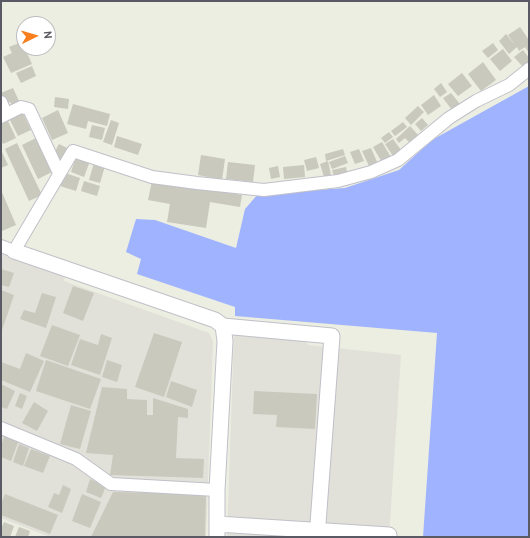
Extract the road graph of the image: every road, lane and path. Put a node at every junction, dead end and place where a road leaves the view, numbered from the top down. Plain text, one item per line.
1 (529, 70) edge
2 (1, 102) edge
3 (4, 115) edge
4 (60, 173) junction
5 (8, 248) edge
6 (223, 326) junction
7 (1, 428) edge
8 (217, 490) junction
9 (217, 531) edge
10 (317, 534) edge
11 (388, 535) dead end

1 - 4 street
2 - 3 street
3 - 4 street
4 - 5 street
5 - 6 street
6 - 8 street
6 - 10 street
7 - 8 street
8 - 9 street
9 - 10 street
10 - 11 street

